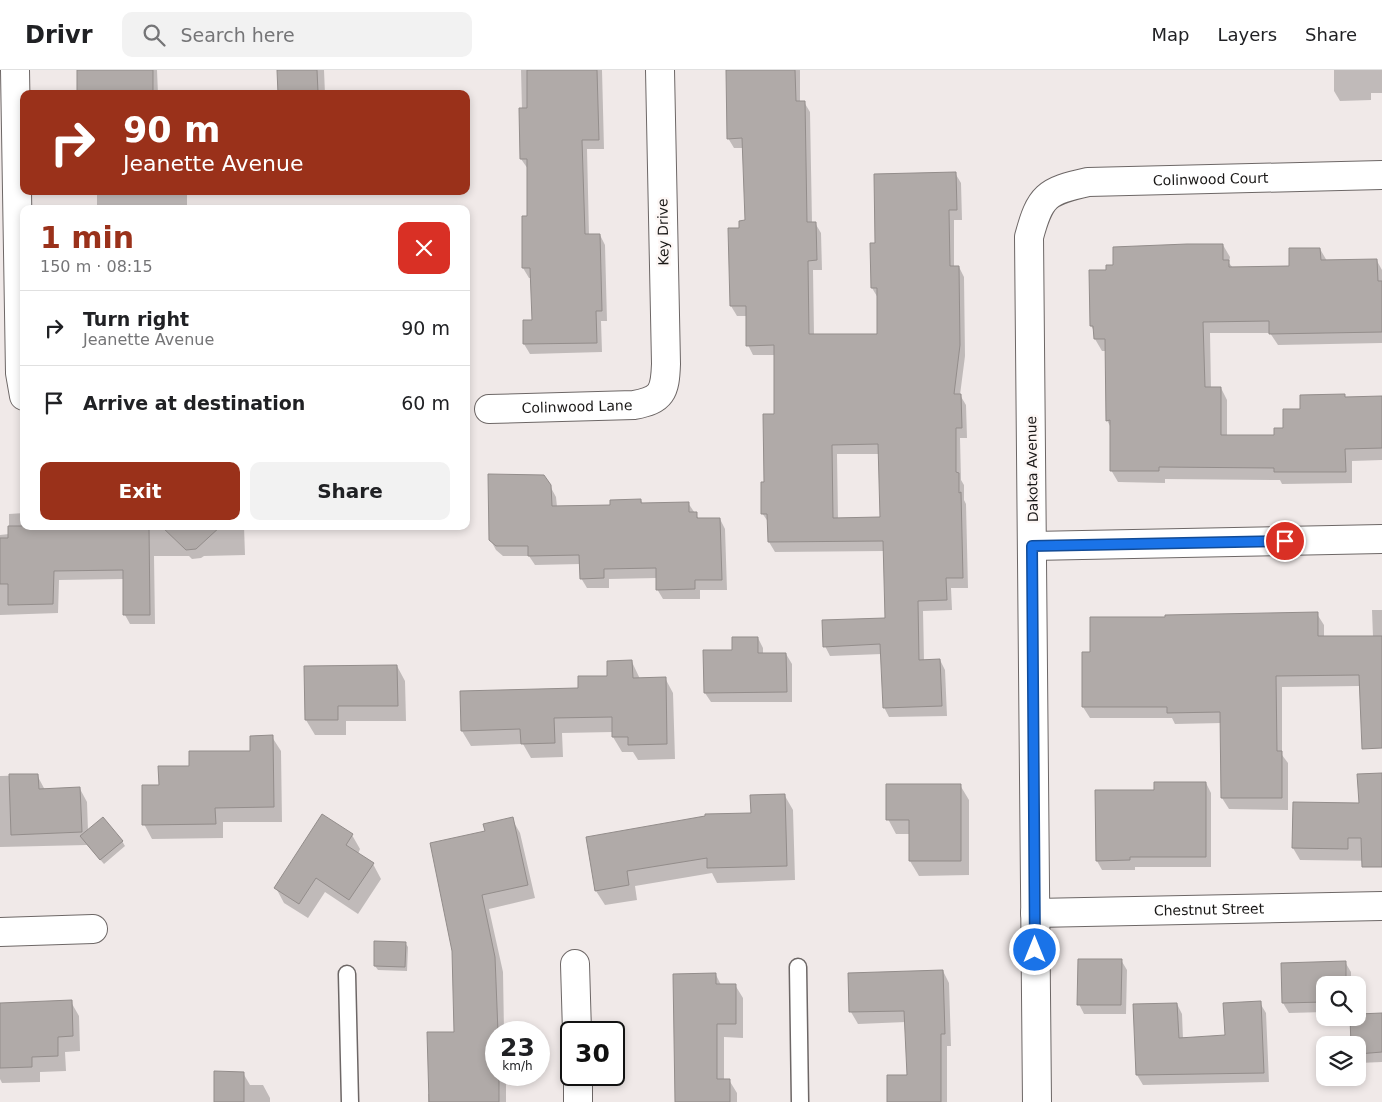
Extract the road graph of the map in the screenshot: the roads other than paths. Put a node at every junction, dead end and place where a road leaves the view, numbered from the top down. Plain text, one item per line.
1 (14, 70) edge
2 (660, 70) edge
3 (1382, 175) edge
4 (1044, 200) joint
5 (20, 373) edge
6 (661, 394) joint
7 (490, 409) dead end
8 (1382, 539) edge
9 (1032, 546) junction
10 (1382, 906) edge
11 (1035, 913) junction
12 (93, 929) dead end
13 (0, 932) edge
14 (575, 964) dead end
15 (798, 968) dead end
16 (347, 974) dead end
17 (577, 1021) edge
18 (578, 1086) edge
19 (350, 1102) edge
20 (578, 1102) edge
21 (800, 1102) edge
22 (1037, 1102) edge

1 - 5 street
2 - 6 street, Key Drive
3 - 4 street, Colinwood Court
4 - 9 street, Dakota Avenue
6 - 7 street, Colinwood Lane
8 - 9 street
9 - 11 street, Dakota Avenue
10 - 11 street, Chestnut Street
11 - 22 street, Dakota Avenue
12 - 13 street
14 - 17 street
15 - 21 lane
16 - 19 lane
18 - 20 street

